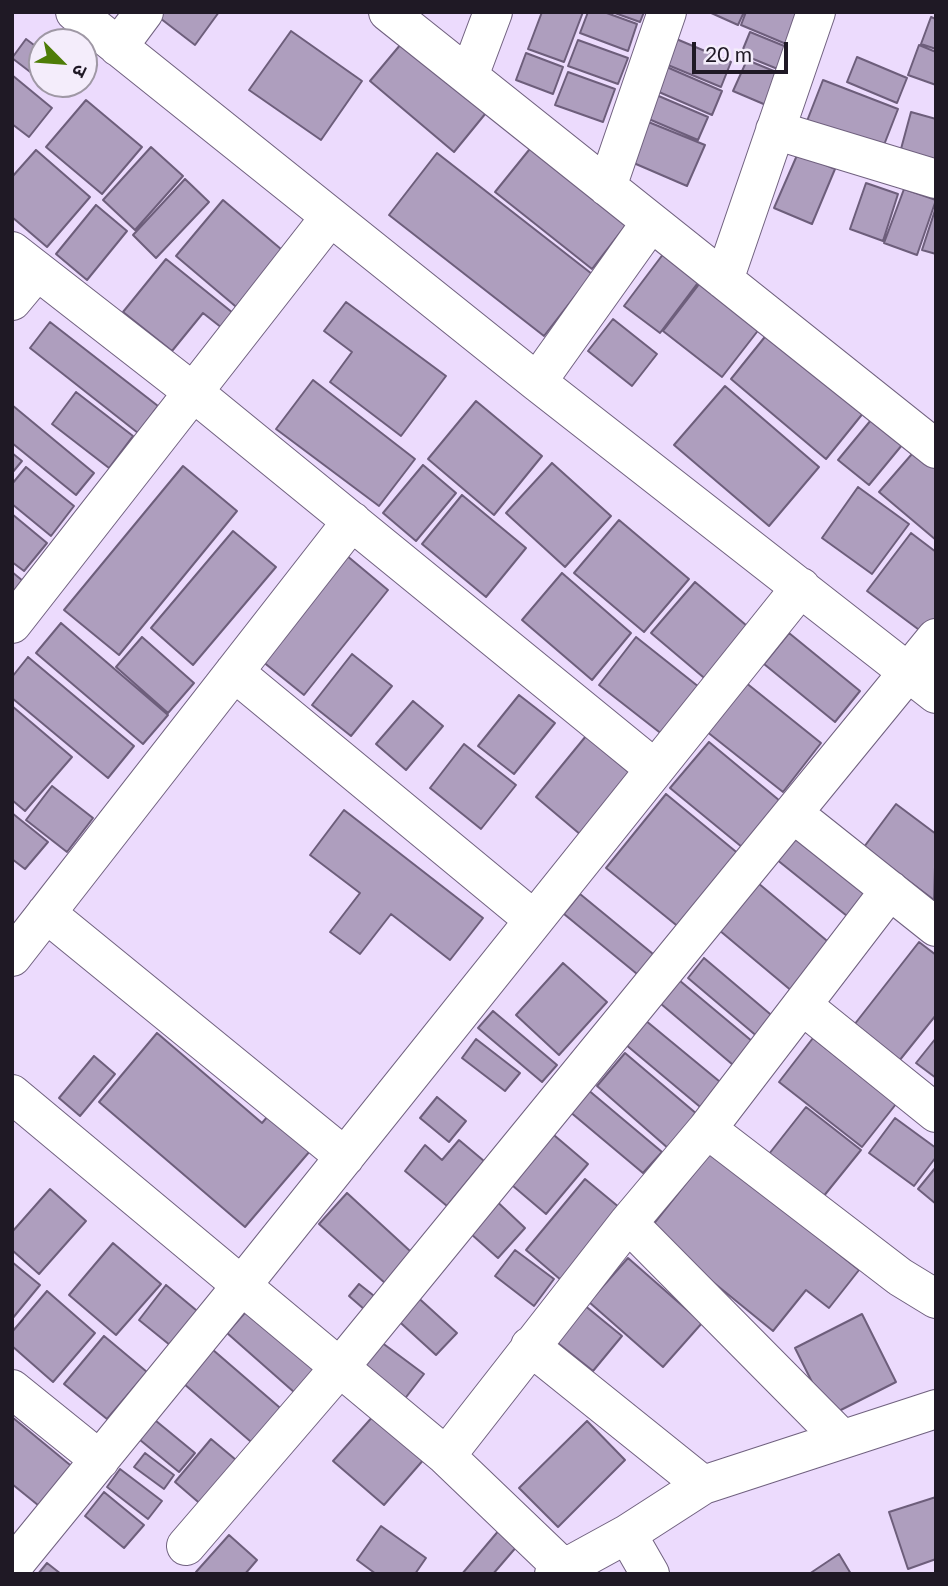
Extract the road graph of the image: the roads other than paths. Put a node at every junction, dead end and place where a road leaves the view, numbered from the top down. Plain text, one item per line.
1 (75, 12) edge
2 (144, 12) edge
3 (388, 12) edge
4 (493, 12) edge
5 (667, 12) edge
6 (816, 12) edge
7 (118, 47) junction
8 (468, 76) junction
9 (775, 130) junction
10 (936, 179) edge
11 (607, 187) junction
12 (330, 217) junction
13 (651, 222) junction
14 (24, 261) edge
15 (724, 280) junction
16 (12, 301) edge
17 (537, 382) junction
18 (193, 392) junction
19 (936, 449) edge
20 (352, 522) junction
21 (801, 587) junction
22 (12, 624) edge
23 (936, 638) edge
24 (234, 672) junction
25 (922, 683) edge
26 (655, 769) junction
27 (794, 814) junction
28 (890, 890) junction
29 (46, 913) junction
30 (534, 920) junction
31 (936, 927) edge
32 (12, 957) edge
33 (802, 1004) junction
34 (12, 1094) edge
35 (936, 1113) edge
36 (707, 1129) junction
37 (345, 1157) junction
38 (628, 1223) junction
39 (242, 1285) junction
40 (936, 1299) edge
41 (530, 1346) junction
42 (340, 1367) junction
43 (12, 1389) edge
44 (936, 1409) edge
45 (841, 1438) junction
46 (446, 1456) junction
47 (100, 1460) junction
48 (703, 1485) junction
49 (627, 1534) junction
50 (186, 1546) dead end
51 (12, 1567) edge
52 (559, 1571) edge
53 (650, 1574) edge

1 - 7 street
2 - 7 street
3 - 8 street
4 - 8 street
5 - 11 street
6 - 9 street
7 - 12 street
8 - 11 street
9 - 10 street
9 - 15 street
11 - 13 street
12 - 17 street
12 - 18 street
13 - 15 street
13 - 17 street
14 - 16 street
14 - 18 street
15 - 19 street
17 - 21 street
18 - 20 street
18 - 22 street
20 - 24 street
20 - 26 street
21 - 25 street
21 - 26 street
23 - 25 street
24 - 29 street
24 - 30 street
25 - 27 street
26 - 30 street
27 - 28 street
27 - 42 street
28 - 31 street
28 - 33 street
29 - 32 street
29 - 37 street
30 - 37 street
33 - 35 street
33 - 36 street
34 - 39 street
36 - 38 street
36 - 40 street
37 - 39 street
38 - 41 street
38 - 45 street
39 - 42 street
39 - 47 street
41 - 46 street
41 - 48 street
42 - 46 street
42 - 50 street
43 - 47 street
44 - 45 street
45 - 48 street
46 - 52 street
47 - 51 street
48 - 49 street
49 - 52 street
49 - 53 street

